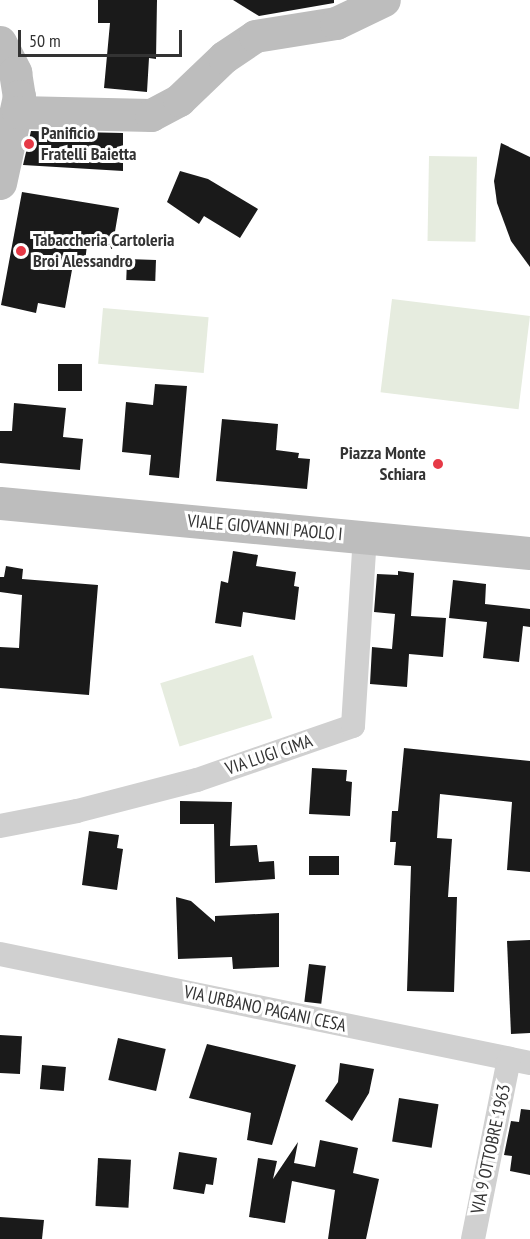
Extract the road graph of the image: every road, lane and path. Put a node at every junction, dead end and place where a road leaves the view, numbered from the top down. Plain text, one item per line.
1 (384, 0) edge
2 (0, 42) edge
3 (18, 112) junction
4 (0, 183) edge
5 (0, 503) edge
6 (365, 537) junction
7 (530, 553) edge
8 (0, 826) edge
9 (0, 954) edge
10 (520, 1061) edge
11 (472, 1239) edge

1 - 3 street
2 - 3 street
3 - 4 street
5 - 6 street, VIALE GIOVANNI PAOLO I
6 - 7 street, VIALE GIOVANNI PAOLO I
6 - 8 street, VIA LUGI CIMA
9 - 10 street, VIA URBANO PAGANI CESA
10 - 11 street, VIA 9 OTTOBRE 1963

